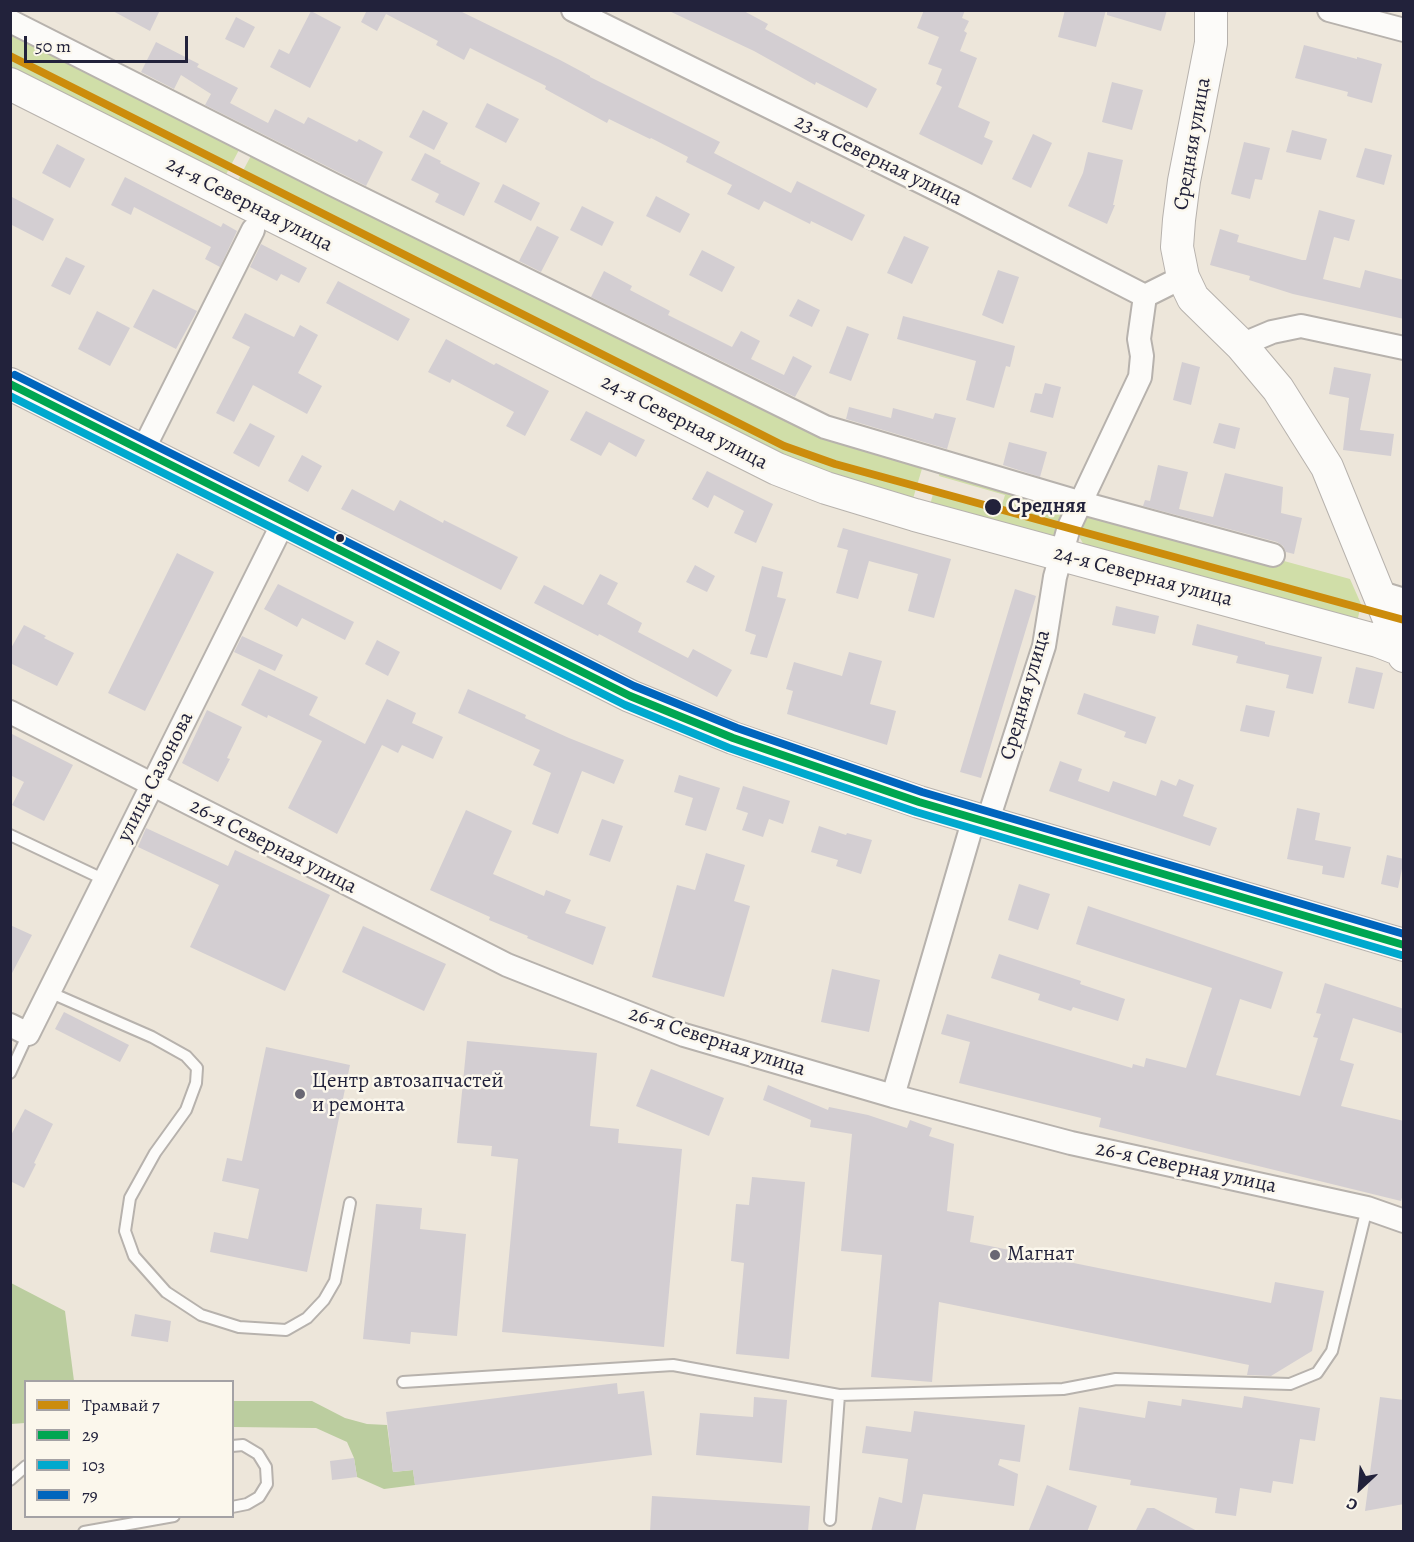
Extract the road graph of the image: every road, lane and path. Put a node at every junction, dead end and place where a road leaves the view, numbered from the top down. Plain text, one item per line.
1 (573, 10) edge
2 (1211, 10) edge
3 (1329, 10) edge
4 (10, 21) edge
5 (1404, 30) edge
6 (10, 84) edge
7 (253, 231) dead end
8 (1183, 277) junction
9 (1145, 296) junction
10 (1241, 345) junction
11 (1404, 348) edge
12 (10, 384) edge
13 (143, 450) junction
14 (1082, 503) junction
15 (284, 520) junction
16 (1060, 554) junction
17 (1273, 555) dead end
18 (1391, 596) edge
19 (1402, 653) edge
20 (10, 712) edge
21 (153, 785) junction
22 (980, 820) junction
23 (10, 835) edge
24 (105, 880) junction
25 (1404, 945) edge
26 (49, 992) junction
27 (19, 1030) edge
28 (10, 1073) edge
29 (893, 1096) junction
30 (350, 1203) dead end
31 (1367, 1208) junction
32 (1404, 1221) edge
33 (403, 1382) dead end
34 (839, 1395) junction
35 (234, 1446) edge
36 (24, 1468) edge
37 (10, 1480) edge
38 (234, 1507) edge
39 (163, 1518) edge
40 (830, 1520) dead end
41 (84, 1532) edge

1 - 9 street, 23-я Северная улица
2 - 8 main road, Средняя улица
3 - 5 street
4 - 14 street
6 - 16 main road, 24-я Северная улица
7 - 13 street
8 - 9 street
8 - 10 main road, Средняя улица
9 - 14 street, Средняя улица
10 - 11 street
10 - 18 main road, Средняя улица
12 - 13 main road
13 - 15 main road
14 - 16 street, Средняя улица
14 - 17 street
15 - 21 street, улица Сазонова
15 - 22 main road
16 - 19 main road, 24-я Северная улица
16 - 22 street, Средняя улица
18 - 19 main road, Средняя улица
20 - 21 street, 26-я Северная улица
21 - 24 street, улица Сазонова
21 - 29 street, 26-я Северная улица
22 - 25 main road
22 - 29 street, Средняя улица
23 - 24 lane
24 - 26 street, улица Сазонова
26 - 27 street, улица Сазонова
26 - 30 lane
27 - 28 lane
29 - 31 street, 26-я Северная улица
31 - 32 street, 26-я Северная улица
31 - 34 lane
33 - 34 lane
34 - 40 lane
35 - 38 lane
36 - 37 lane
39 - 41 lane

